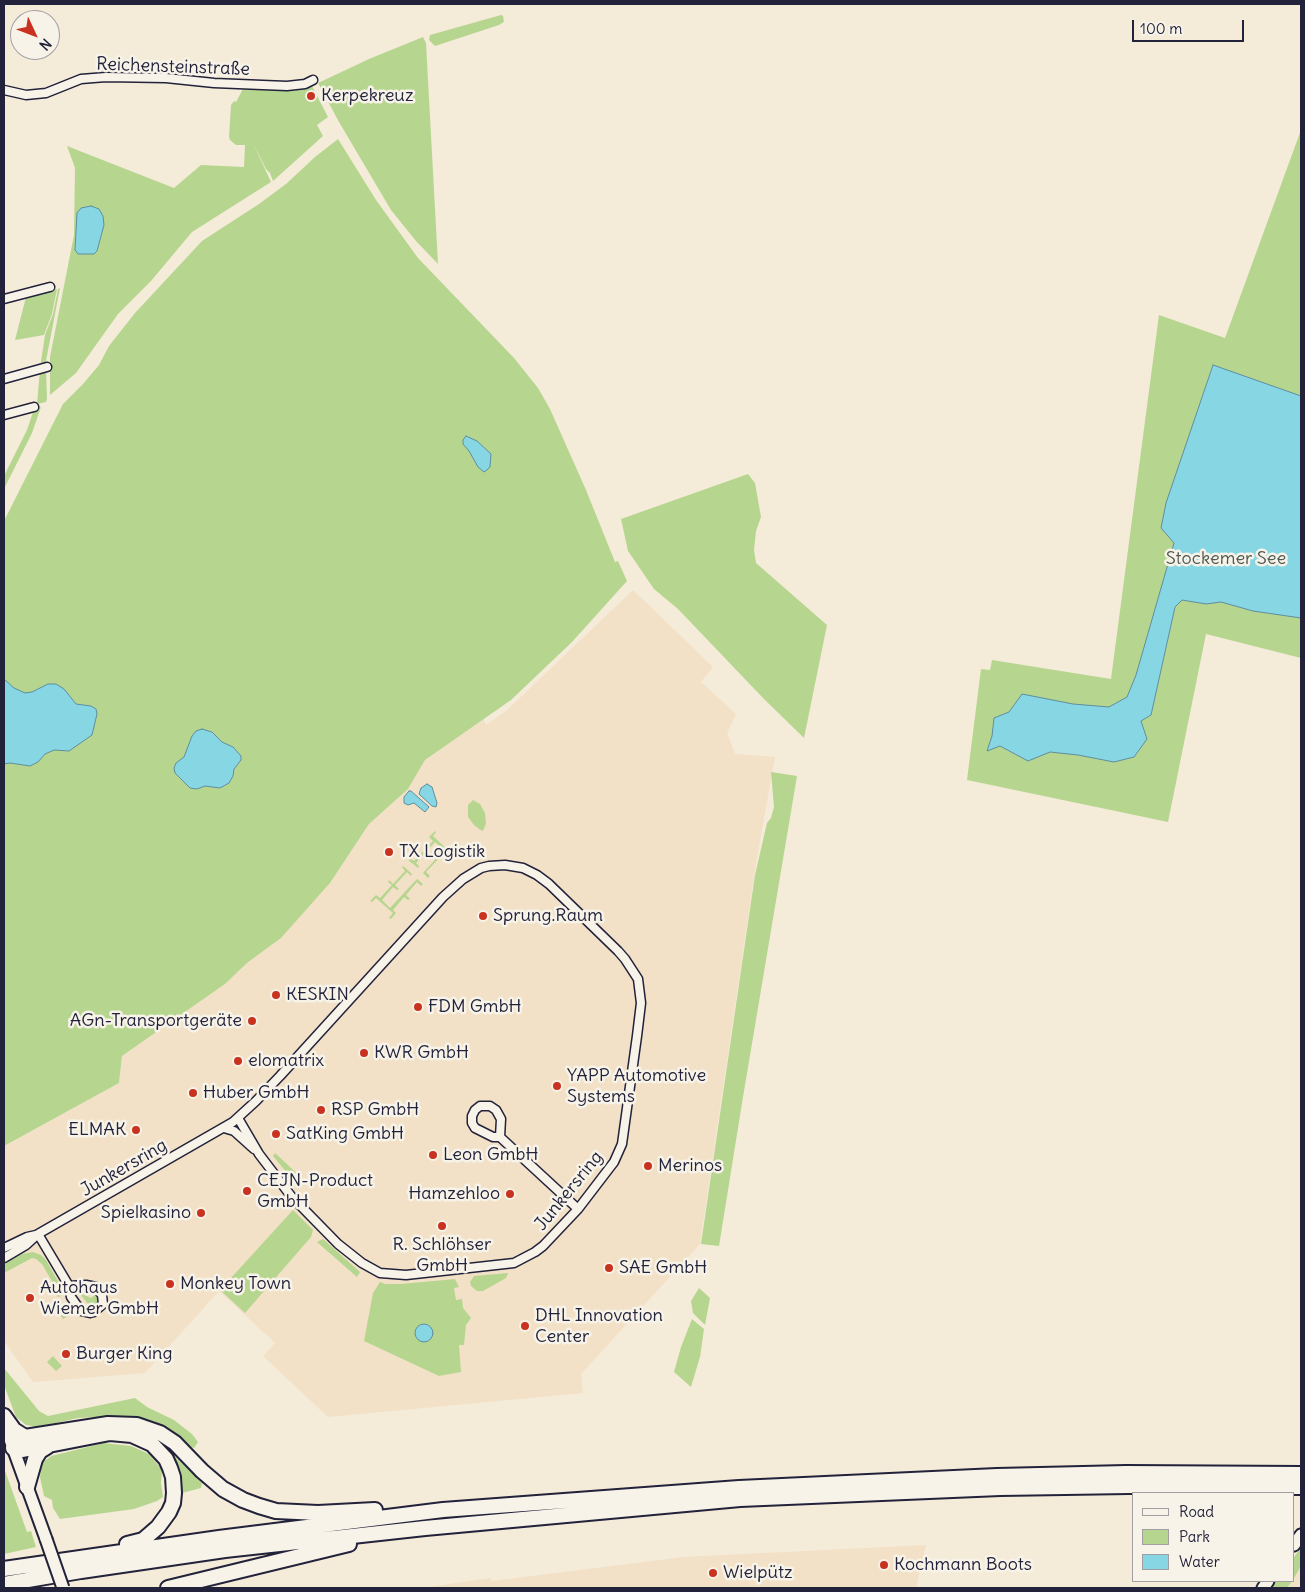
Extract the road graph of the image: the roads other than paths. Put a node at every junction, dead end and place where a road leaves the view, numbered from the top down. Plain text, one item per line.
1 (313, 80) dead end
2 (4, 90) edge
3 (50, 286) dead end
4 (4, 299) edge
5 (47, 367) dead end
6 (4, 379) edge
7 (34, 407) dead end
8 (4, 415) edge
9 (238, 1118) junction
10 (224, 1128) junction
11 (500, 1137) junction
12 (259, 1154) junction
13 (578, 1209) junction
14 (38, 1234) junction
15 (4, 1248) edge
16 (4, 1258) edge
17 (69, 1286) junction
18 (4, 1416) edge
19 (4, 1423) edge
20 (26, 1437) junction
21 (56, 1443) junction
22 (13, 1448) junction
23 (1301, 1474) edge
24 (27, 1487) junction
25 (1301, 1487) edge
26 (444, 1510) junction
27 (425, 1528) junction
28 (48, 1562) junction
29 (4, 1570) edge
30 (4, 1584) edge
31 (63, 1588) edge
32 (168, 1588) edge

1 - 2 street, Reichensteinstraße
3 - 4 street
5 - 6 street
7 - 8 street
9 - 10 street, Junkersring
9 - 12 street, Junkersring
9 - 13 street, Junkersring
10 - 12 street, Junkersring
10 - 14 street, Junkersring
11 - 11 street
11 - 13 street
12 - 13 street, Junkersring
14 - 15 street, Junkersring
14 - 16 street, Junkersring
14 - 17 street
17 - 17 street
18 - 20 highway
19 - 22 main road
20 - 22 highway
20 - 26 highway
21 - 22 highway
21 - 24 highway
21 - 28 highway
22 - 24 main road
23 - 26 highway
24 - 31 main road, bridge
25 - 27 highway
26 - 28 highway
27 - 30 highway
27 - 32 highway
28 - 29 highway

